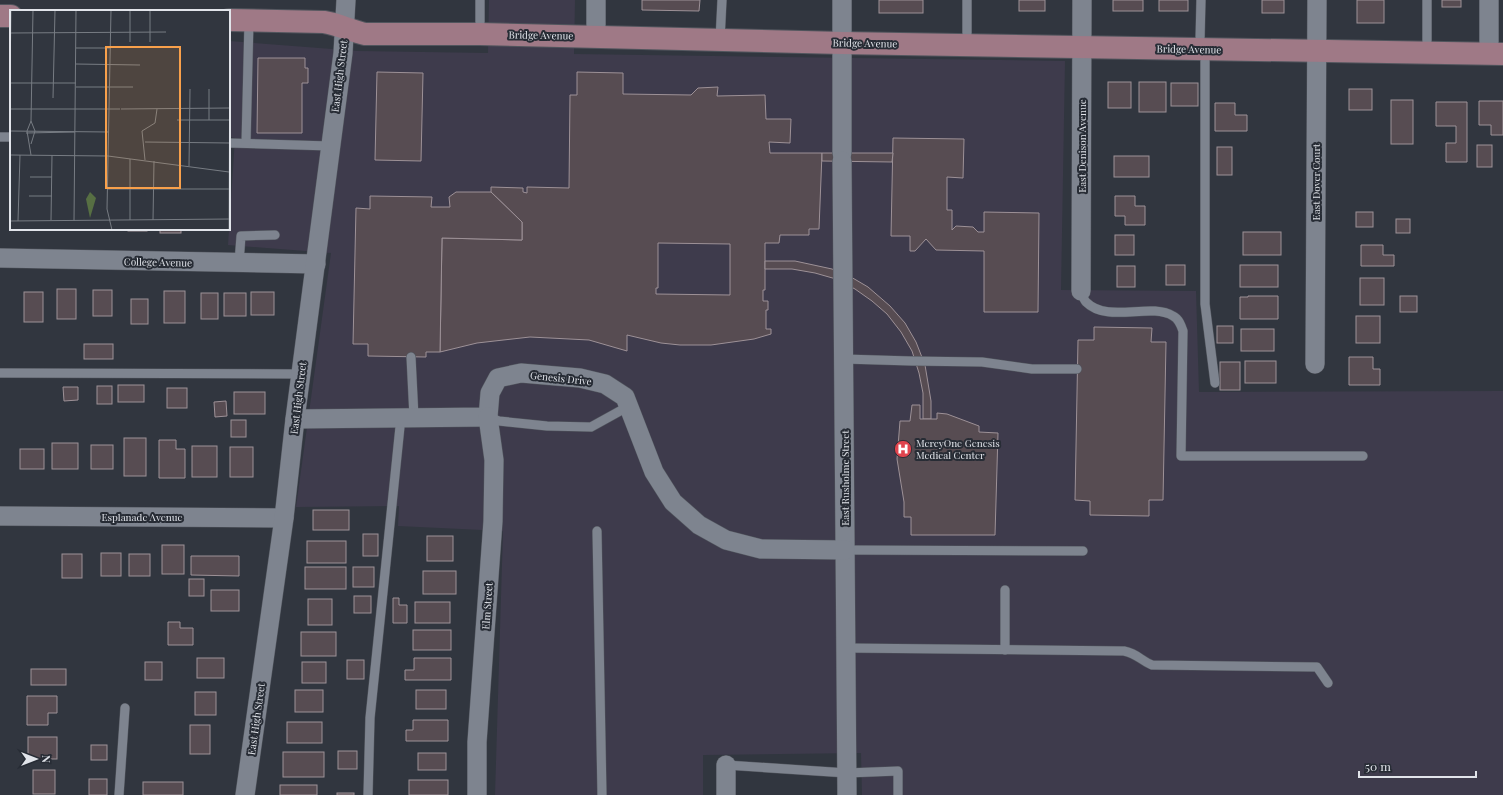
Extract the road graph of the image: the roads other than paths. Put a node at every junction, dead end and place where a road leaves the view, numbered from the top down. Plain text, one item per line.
1 (346, 0) edge
2 (480, 0) edge
3 (596, 0) edge
4 (722, 0) edge
5 (842, 0) edge
6 (967, 0) edge
7 (1082, 0) edge
8 (1200, 0) edge
9 (1317, 0) edge
10 (1427, 0) edge
11 (1489, 0) edge
12 (239, 21) edge
13 (345, 28) junction
14 (480, 34) junction
15 (596, 37) junction
16 (720, 40) junction
17 (842, 43) junction
18 (967, 45) junction
19 (1083, 47) junction
20 (1203, 49) junction
21 (1317, 51) junction
22 (1427, 53) junction
23 (1496, 54) edge
24 (230, 142) edge
25 (246, 143) junction
26 (330, 146) junction
27 (275, 235) dead end
28 (0, 258) edge
29 (239, 264) junction
30 (316, 264) junction
31 (1081, 291) joint
32 (411, 357) dead end
33 (844, 359) junction
34 (1315, 364) dead end
35 (1077, 369) dead end
36 (0, 374) edge
37 (301, 374) junction
38 (1215, 383) dead end
39 (629, 406) junction
40 (407, 417) junction
41 (488, 418) junction
42 (295, 419) junction
43 (1363, 456) dead end
44 (0, 516) edge
45 (284, 518) junction
46 (597, 531) dead end
47 (845, 550) junction
48 (1083, 551) dead end
49 (1005, 590) dead end
50 (846, 648) junction
51 (1005, 650) junction
52 (1328, 683) dead end
53 (125, 708) dead end
54 (726, 765) joint
55 (846, 773) junction
56 (119, 795) edge
57 (245, 795) edge
58 (368, 795) edge
59 (477, 795) edge
60 (602, 795) edge
61 (726, 795) edge
62 (847, 795) edge
63 (898, 795) edge

1 - 13 street, East High Street
2 - 14 lane
3 - 15 street
4 - 16 lane
5 - 17 street, East Rusholme Street
6 - 18 lane
7 - 19 street, East Denison Avenue
8 - 20 lane
9 - 21 street, East Dover Court
10 - 22 lane
11 - 23 street
12 - 13 street, Bridge Avenue
12 - 25 lane
13 - 14 street, Bridge Avenue
13 - 26 street, East High Street
14 - 15 street, Bridge Avenue
15 - 16 street, Bridge Avenue
16 - 17 street, Bridge Avenue
17 - 18 street, Bridge Avenue
17 - 33 street, East Rusholme Street
18 - 19 street, Bridge Avenue
19 - 20 street, Bridge Avenue
19 - 31 street, East Denison Avenue
20 - 21 street, Bridge Avenue
20 - 38 lane
21 - 22 street, Bridge Avenue
21 - 34 street, East Dover Court
22 - 23 street, Bridge Avenue
24 - 25 lane
25 - 26 lane
26 - 30 street, East High Street
27 - 29 lane
28 - 29 street, College Avenue
29 - 30 street, College Avenue
30 - 37 street, East High Street
31 - 43 lane
32 - 40 lane
33 - 35 lane
33 - 47 street, East Rusholme Street
36 - 37 lane
37 - 42 street, East High Street
39 - 41 lane
39 - 41 street, Genesis Drive
39 - 47 street, Genesis Drive
40 - 41 street
40 - 42 street
40 - 58 lane
41 - 59 street, Elm Street
42 - 45 street, East High Street
44 - 45 street, Esplanade Avenue
45 - 57 street, East High Street
46 - 60 lane
47 - 48 lane
47 - 50 street, East Rusholme Street
49 - 51 lane
50 - 51 lane
50 - 55 street, East Rusholme Street
51 - 52 lane
53 - 56 lane
54 - 55 lane
54 - 61 street
55 - 62 street, East Rusholme Street
55 - 63 lane

